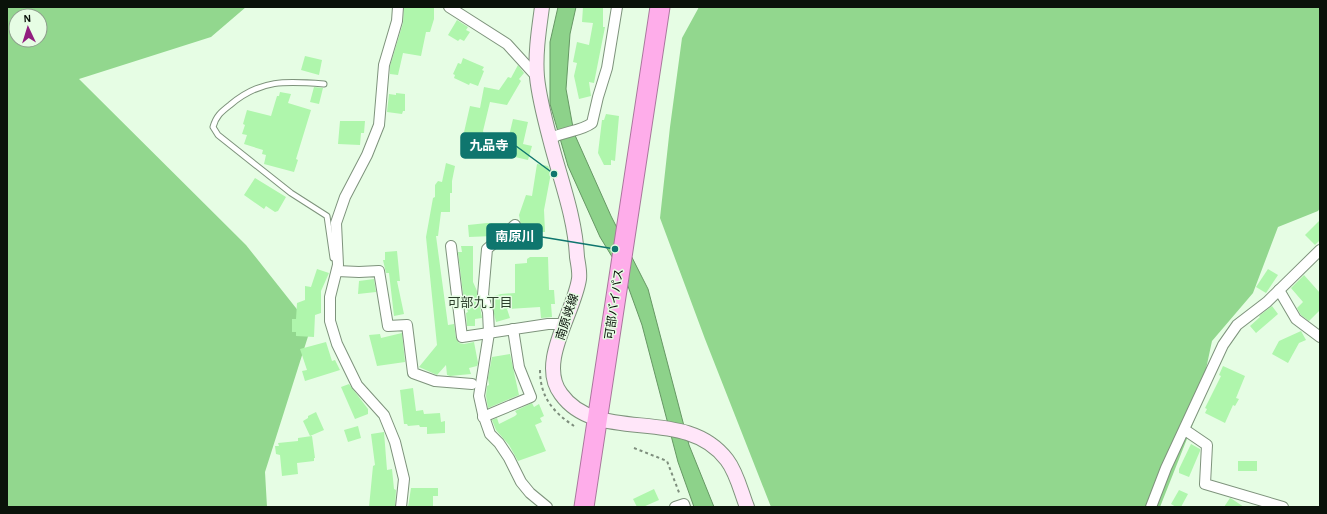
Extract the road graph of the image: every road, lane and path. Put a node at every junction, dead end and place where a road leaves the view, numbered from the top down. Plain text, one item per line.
1 (398, 7) edge
2 (449, 7) edge
3 (542, 7) edge
4 (617, 7) edge
5 (660, 7) edge
6 (537, 77) junction
7 (324, 84) dead end
8 (553, 137) junction
9 (515, 225) dead end
10 (451, 246) dead end
11 (1320, 250) edge
12 (338, 268) junction
13 (1279, 290) junction
14 (566, 324) junction
15 (513, 329) junction
16 (489, 333) junction
17 (1319, 334) edge
18 (472, 384) dead end
19 (483, 417) junction
20 (598, 420) junction
21 (1185, 430) junction
22 (634, 448) dead end
23 (681, 506) edge
24 (401, 507) edge
25 (546, 507) edge
26 (584, 507) edge
27 (747, 507) edge
28 (1151, 507) edge
29 (1283, 507) edge

1 - 12 street
2 - 6 street
3 - 6 main road, 南原峡線
4 - 8 street
5 - 20 highway, 可部バイパス
6 - 8 main road, 南原峡線
7 - 12 lane
8 - 14 main road, 南原峡線
9 - 16 street
10 - 16 street
11 - 13 street
12 - 18 street
12 - 24 street
13 - 17 street
13 - 21 street
14 - 15 street
14 - 20 main road, 南原峡線
15 - 16 street
15 - 19 street
16 - 19 street
19 - 25 street
20 - 26 highway, 可部バイパス
20 - 27 main road, 南原峡線
21 - 28 street
21 - 29 street
22 - 23 path

